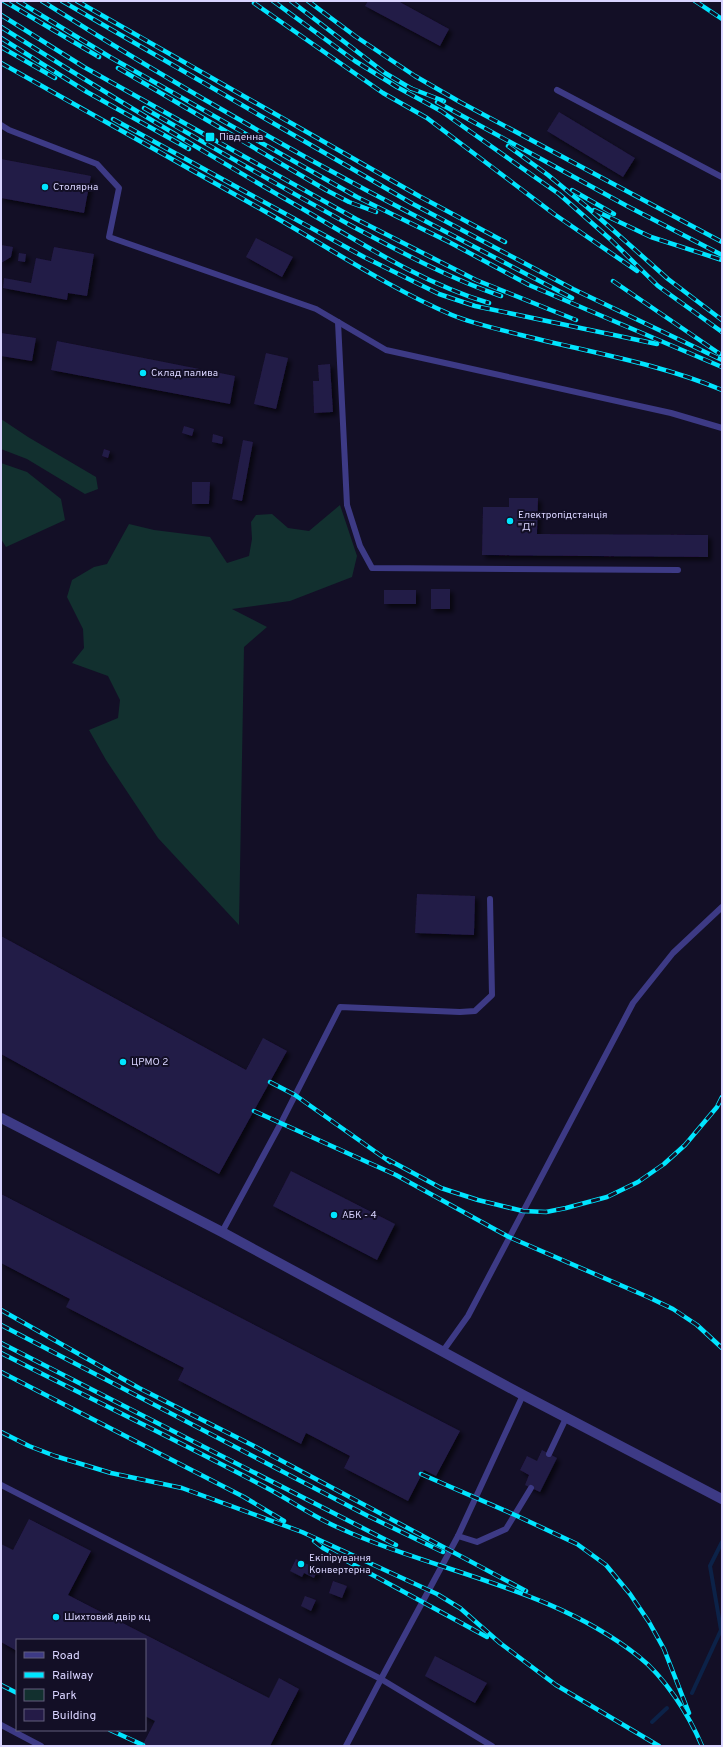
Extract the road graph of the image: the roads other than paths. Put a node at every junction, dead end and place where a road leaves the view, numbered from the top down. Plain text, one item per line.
1 (557, 90) dead end
2 (1, 125) edge
3 (722, 178) edge
4 (338, 322) junction
5 (722, 428) edge
6 (678, 570) dead end
7 (490, 899) dead end
8 (722, 907) edge
9 (1, 1118) edge
10 (222, 1232) junction
11 (443, 1351) junction
12 (523, 1395) junction
13 (567, 1416) junction
14 (549, 1454) dead end
15 (1, 1485) edge
16 (531, 1488) dead end
17 (722, 1499) edge
18 (458, 1536) junction
19 (381, 1679) junction
20 (1, 1724) edge
21 (41, 1746) edge
22 (346, 1746) edge
23 (492, 1746) edge

1 - 3 lane
2 - 4 lane
4 - 5 lane
4 - 6 lane
7 - 10 lane
8 - 11 lane
9 - 10 street
10 - 11 street
11 - 12 street
12 - 13 street
12 - 18 lane
13 - 14 lane
13 - 17 street
15 - 19 lane
16 - 18 lane
18 - 19 lane
19 - 22 lane
19 - 23 lane
20 - 21 lane

